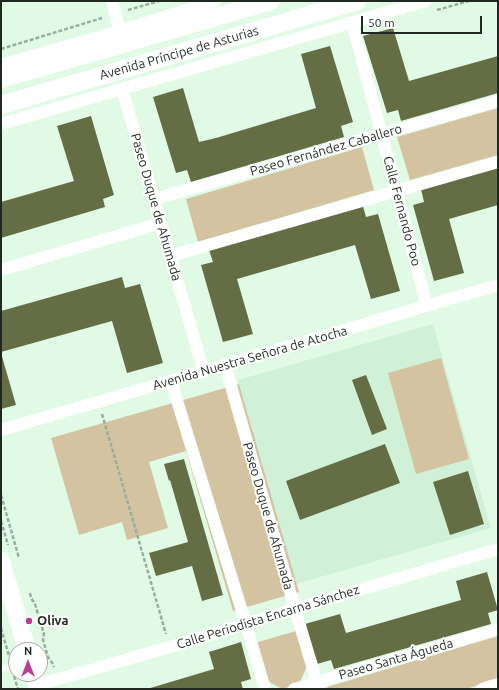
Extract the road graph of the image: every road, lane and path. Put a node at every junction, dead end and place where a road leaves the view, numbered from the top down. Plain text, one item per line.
1 (112, 1) edge
2 (159, 1) edge
3 (215, 1) edge
4 (271, 1) edge
5 (356, 1) edge
6 (426, 1) edge
7 (115, 13) junction
8 (352, 22) junction
9 (120, 31) junction
10 (1, 49) edge
11 (1, 65) edge
12 (1, 79) edge
13 (122, 89) junction
14 (498, 101) edge
15 (1, 105) edge
16 (1, 124) edge
17 (382, 135) junction
18 (498, 162) edge
19 (397, 191) junction
20 (154, 199) junction
21 (161, 223) junction
22 (170, 256) junction
23 (1, 270) edge
24 (498, 285) edge
25 (427, 306) junction
26 (225, 365) junction
27 (204, 372) junction
28 (171, 381) junction
29 (98, 402) junction
30 (1, 430) edge
31 (1, 495) edge
32 (498, 548) edge
33 (1, 561) edge
34 (20, 561) dead end
35 (4, 580) edge
36 (29, 591) dead end
37 (295, 609) junction
38 (246, 624) junction
39 (498, 629) edge
40 (24, 642) edge
41 (170, 647) junction
42 (57, 679) junction
43 (36, 683) edge
44 (498, 684) edge
45 (318, 686) edge
46 (265, 689) edge
47 (294, 689) edge
48 (482, 689) edge

1 - 7 street
2 - 7 path
3 - 9 street
4 - 12 main road, Avenida Príncipe de Asturias
5 - 15 main road, Avenida Príncipe de Asturias
6 - 8 street
7 - 9 street
7 - 10 path
8 - 13 street
8 - 17 street, Calle Fernando Poo
9 - 11 street
13 - 16 street
13 - 20 street, Paseo Duque de Ahumada
14 - 17 street, Paseo Fernández Caballero
17 - 19 street, Calle Fernando Poo
17 - 20 street, Paseo Fernández Caballero
18 - 19 street
19 - 22 street
19 - 25 street, Calle Fernando Poo
20 - 21 street, Paseo Duque de Ahumada
21 - 22 street, Paseo Duque de Ahumada
21 - 23 street
22 - 27 street, Paseo Duque de Ahumada
24 - 25 street, Avenida Nuestra Señora de Atocha
25 - 26 street, Avenida Nuestra Señora de Atocha
26 - 27 street, Avenida Nuestra Señora de Atocha
26 - 37 street, Paseo Duque de Ahumada
27 - 28 street, Avenida Nuestra Señora de Atocha
28 - 29 street, Avenida Nuestra Señora de Atocha
28 - 38 street
29 - 30 street, Avenida Nuestra Señora de Atocha
29 - 41 path
31 - 34 path
32 - 37 street, Calle Periodista Encarna Sánchez
33 - 35 main road
35 - 40 main road
36 - 42 path
37 - 38 street, Calle Periodista Encarna Sánchez
37 - 45 street, Paseo Duque de Ahumada
38 - 41 street, Calle Periodista Encarna Sánchez
38 - 46 street
39 - 45 street, Paseo Santa Águeda
41 - 42 street, Calle Periodista Encarna Sánchez
42 - 43 street, Calle Periodista Encarna Sánchez
44 - 48 street
45 - 47 street, Paseo Santa Águeda

